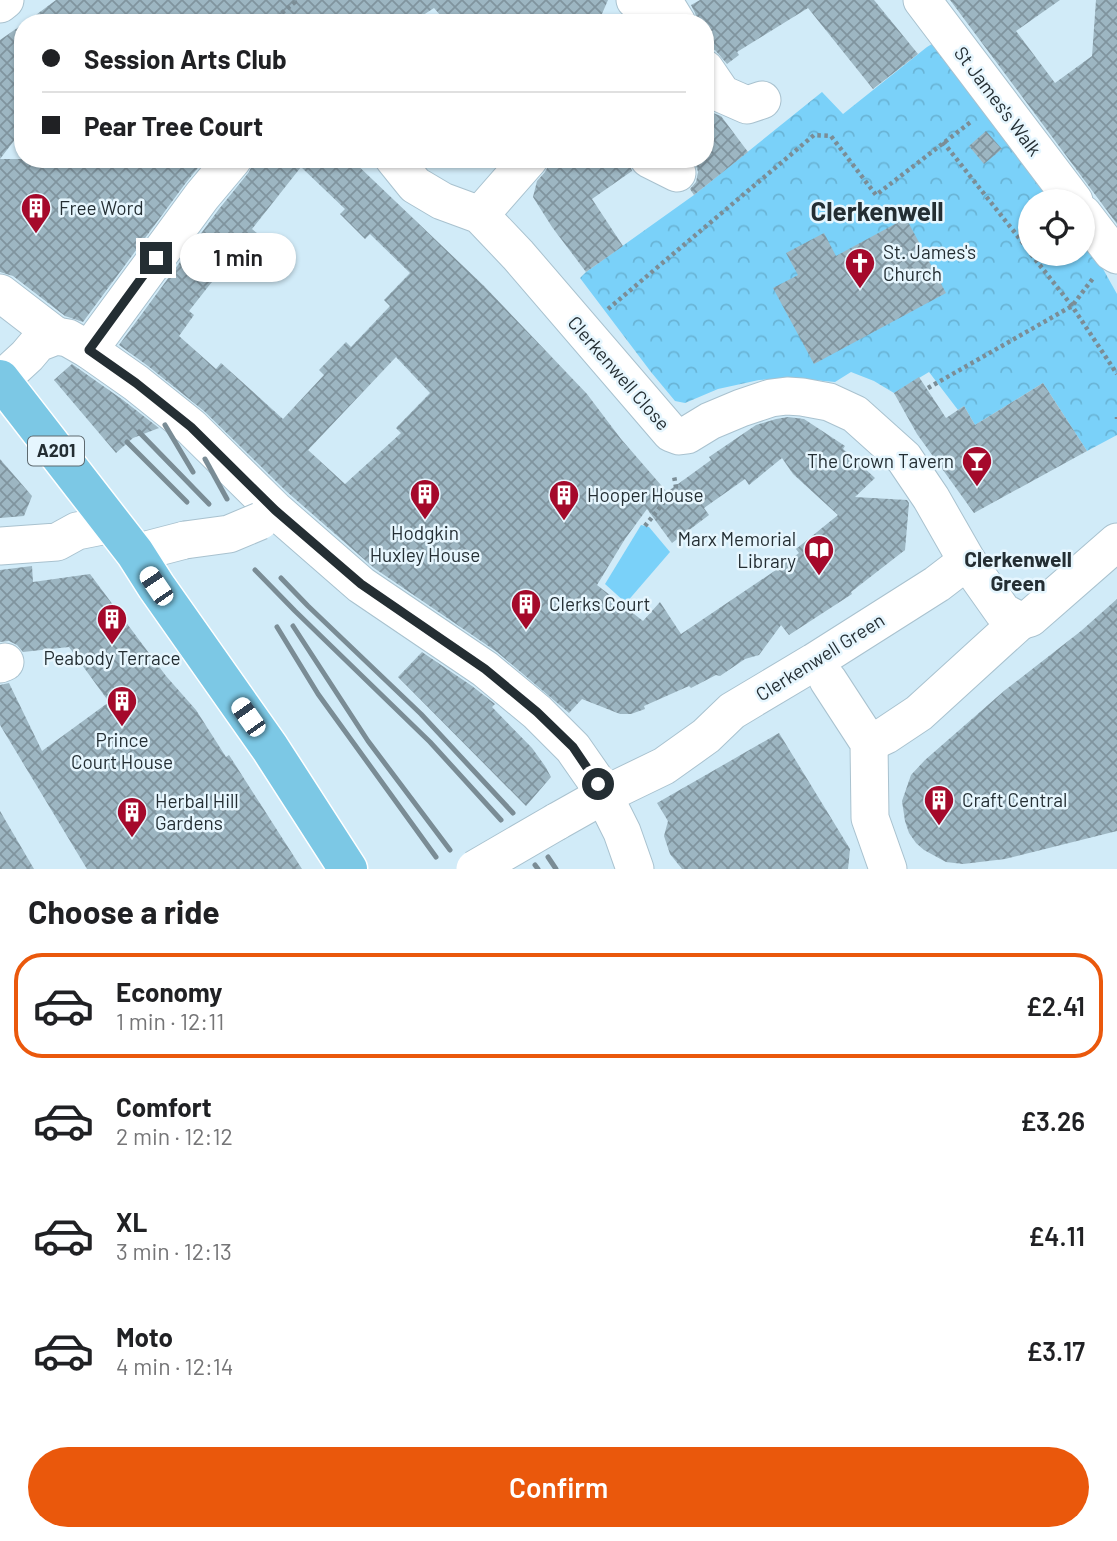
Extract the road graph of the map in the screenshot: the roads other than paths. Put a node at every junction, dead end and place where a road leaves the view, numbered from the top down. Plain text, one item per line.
1 (922, 0) edge
2 (653, 7) edge
3 (629, 14) edge
4 (714, 82) edge
5 (762, 100) dead end
6 (225, 168) edge
7 (401, 168) edge
8 (521, 168) edge
9 (1064, 189) edge
10 (480, 215) junction
11 (1095, 230) edge
12 (1107, 264) edge
13 (0, 293) edge
14 (56, 336) junction
15 (89, 350) junction
16 (0, 380) edge
17 (268, 515) junction
18 (112, 524) junction
19 (1117, 542) edge
20 (0, 546) edge
21 (135, 553) junction
22 (967, 561) junction
23 (1020, 621) junction
24 (828, 680) dead end
25 (869, 743) junction
26 (604, 795) junction
27 (348, 869) edge
28 (475, 869) edge
29 (635, 869) edge
30 (888, 869) edge

1 - 9 street, St James's Walk
2 - 3 street
4 - 5 street
6 - 15 street
7 - 10 street, Clerkenwell Close
8 - 10 street
10 - 22 street, Clerkenwell Close
11 - 12 street
13 - 14 street
14 - 15 street
14 - 16 street
15 - 17 street
16 - 18 main road, A201
17 - 21 street, bridge
17 - 26 street
18 - 20 street
18 - 21 main road, A201
19 - 23 street
21 - 27 main road, A201
22 - 23 street
22 - 26 street, Clerkenwell Green
23 - 25 street
24 - 25 street, Clerkenwell Green
25 - 30 street
26 - 28 street, Clerkenwell Green, bridge
26 - 29 street

